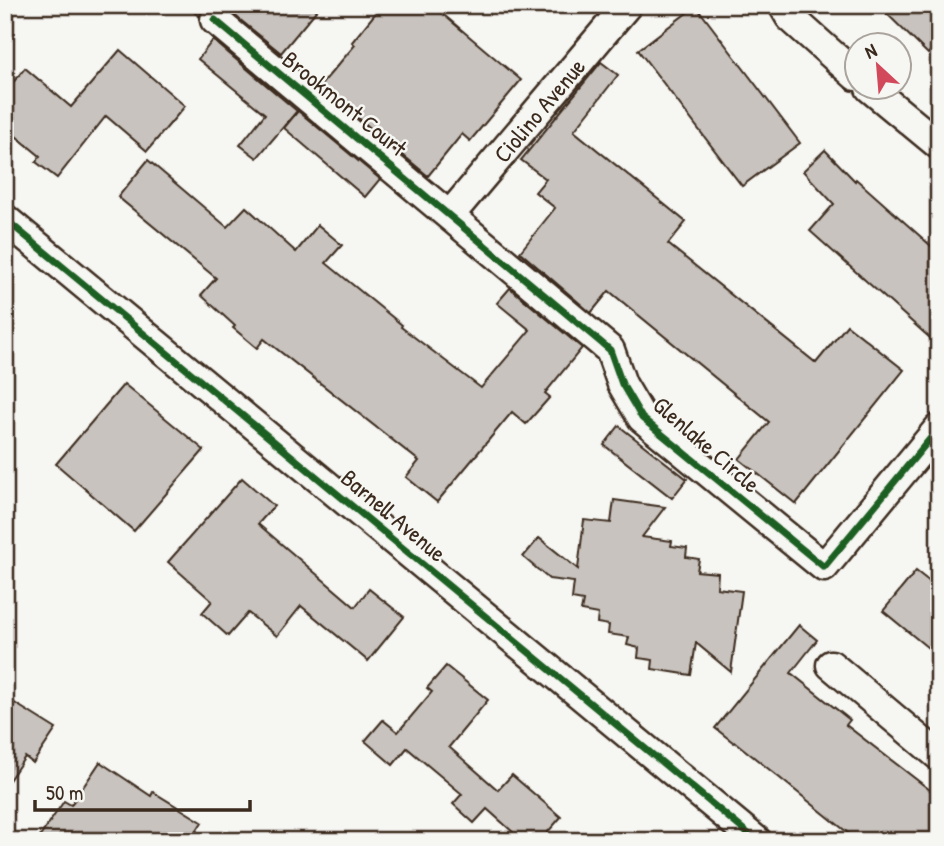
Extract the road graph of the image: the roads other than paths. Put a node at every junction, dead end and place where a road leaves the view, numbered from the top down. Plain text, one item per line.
1 (627, 5) edge
2 (783, 5) edge
3 (215, 20) dead end
4 (842, 63) edge
5 (887, 102) edge
6 (939, 145) edge
7 (450, 215) junction
8 (5, 219) edge
9 (939, 428) edge
10 (831, 665) dead end
11 (939, 756) edge
12 (757, 841) edge

1 - 7 street, Ciolino Avenue
2 - 4 street
3 - 7 street, Brookmont Court
5 - 6 street
7 - 9 street, Glenlake Circle
8 - 12 street, Barnell Avenue
10 - 11 street

